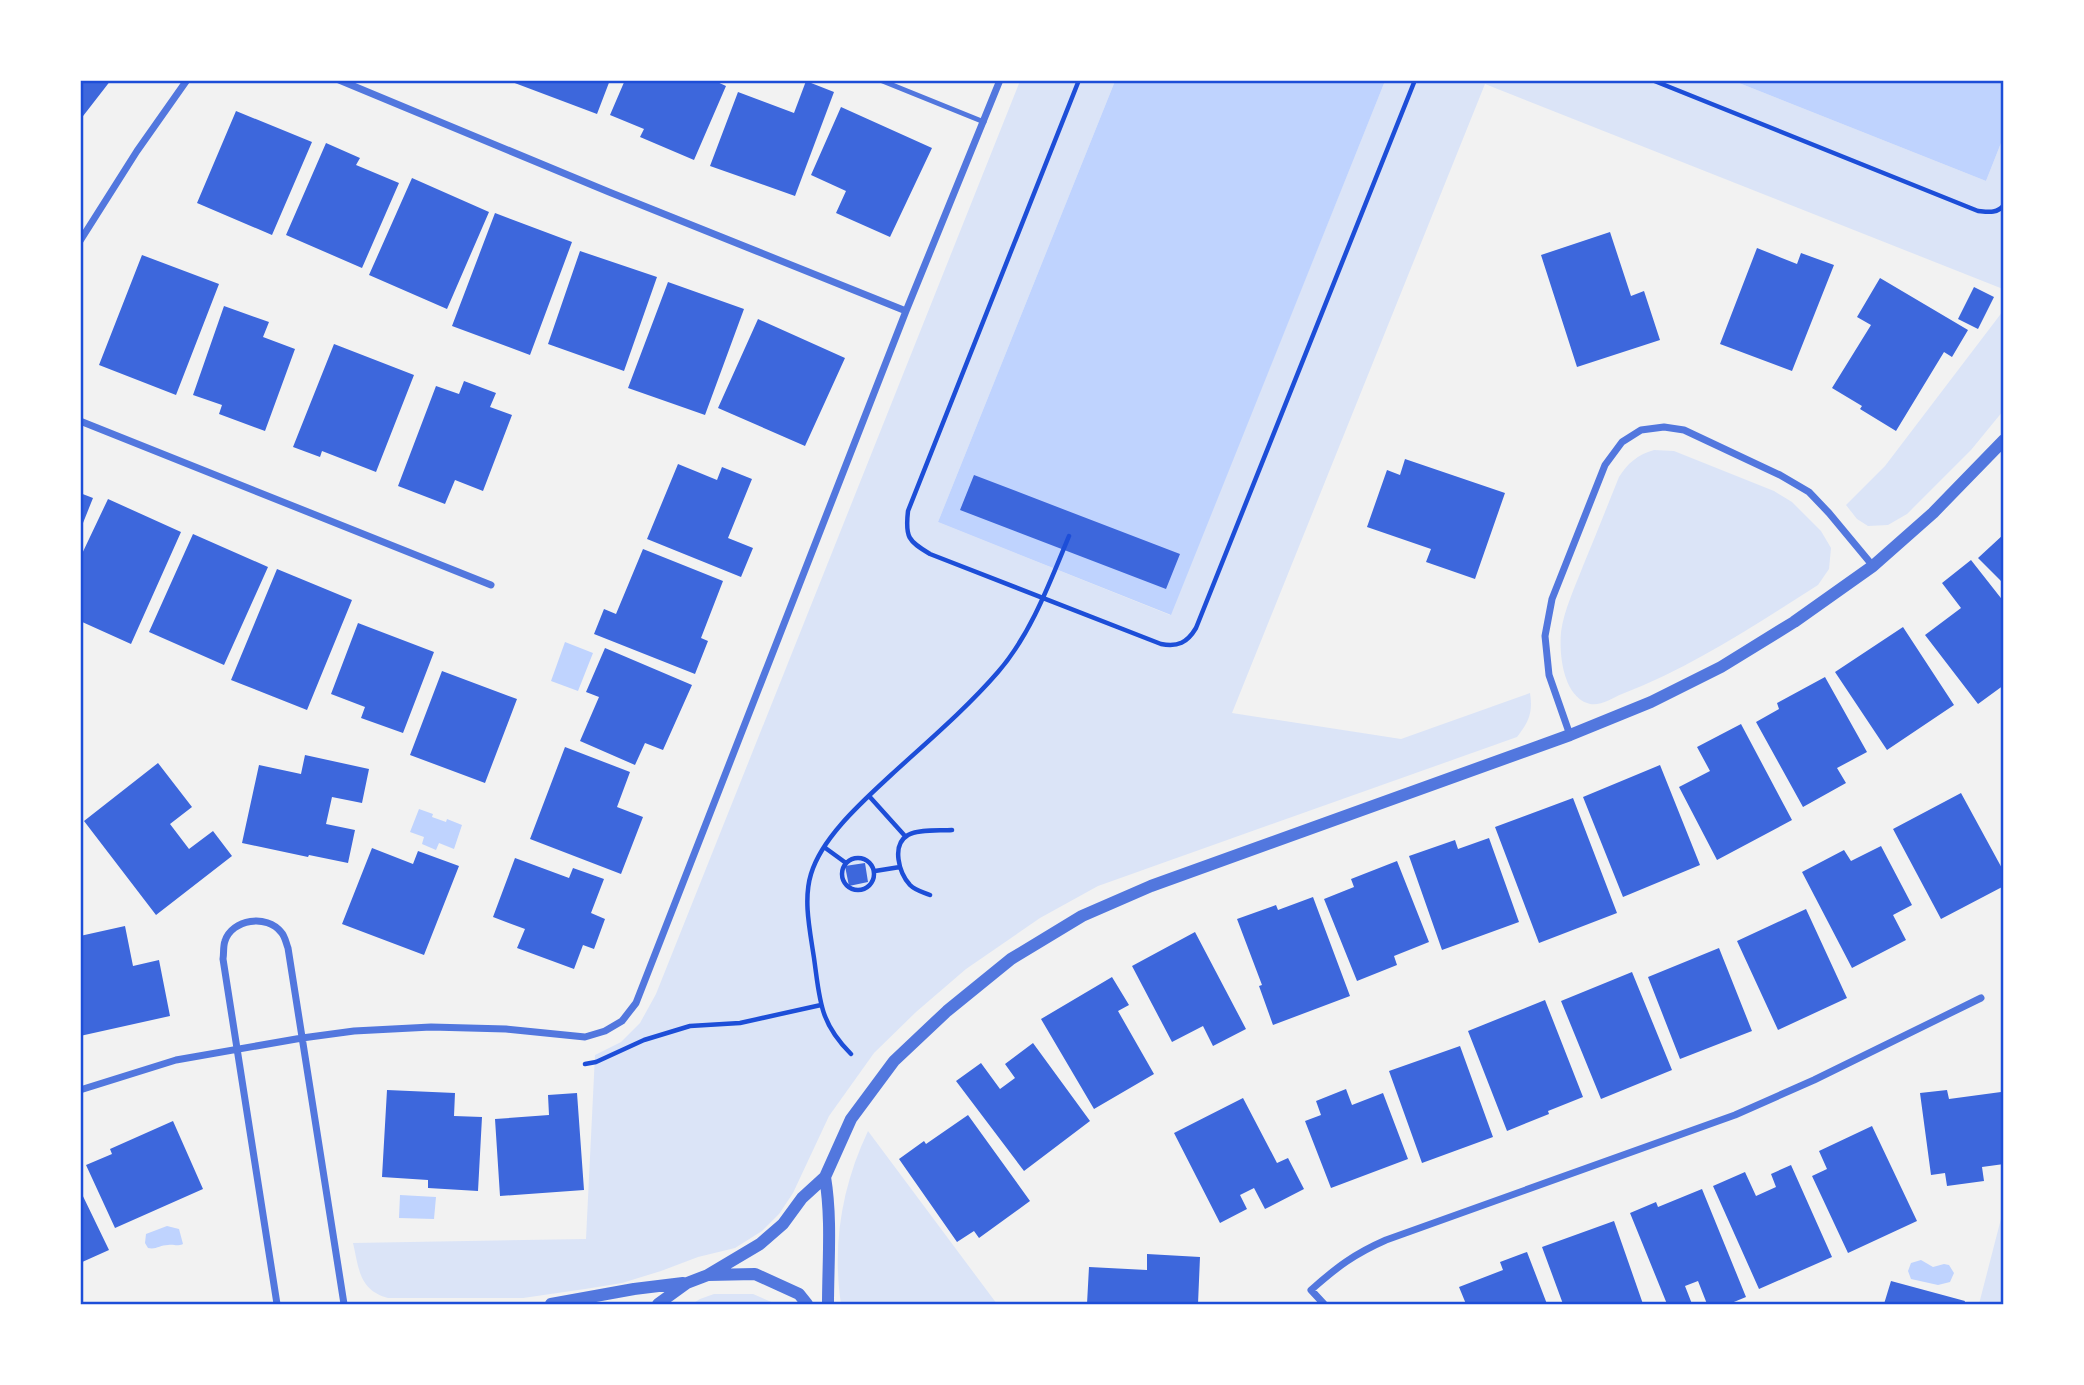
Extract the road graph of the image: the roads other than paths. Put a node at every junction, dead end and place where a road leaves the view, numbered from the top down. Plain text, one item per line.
1 (187, 80) edge
2 (340, 80) edge
3 (880, 80) edge
4 (1000, 80) edge
5 (984, 122) junction
6 (80, 241) edge
7 (906, 311) junction
8 (80, 421) edge
9 (2004, 440) edge
10 (1872, 566) junction
11 (491, 585) dead end
12 (1570, 735) junction
13 (1981, 998) dead end
14 (302, 1038) junction
15 (237, 1049) junction
16 (80, 1090) edge
17 (825, 1177) junction
18 (708, 1275) junction
19 (687, 1283) junction
20 (277, 1304) edge
21 (344, 1304) edge
22 (551, 1304) edge
23 (658, 1304) edge
24 (807, 1304) edge
25 (828, 1304) edge
26 (1324, 1304) edge

1 - 6 street
2 - 7 street
3 - 5 lane
4 - 5 street
5 - 7 street
7 - 14 street
8 - 11 street
9 - 10 street
10 - 12 street
10 - 12 street
12 - 17 street
13 - 26 street
14 - 15 street
14 - 15 street
14 - 21 street
15 - 16 street
15 - 20 street
17 - 18 street
17 - 25 street
18 - 19 street
18 - 24 street
19 - 22 street
19 - 23 street

